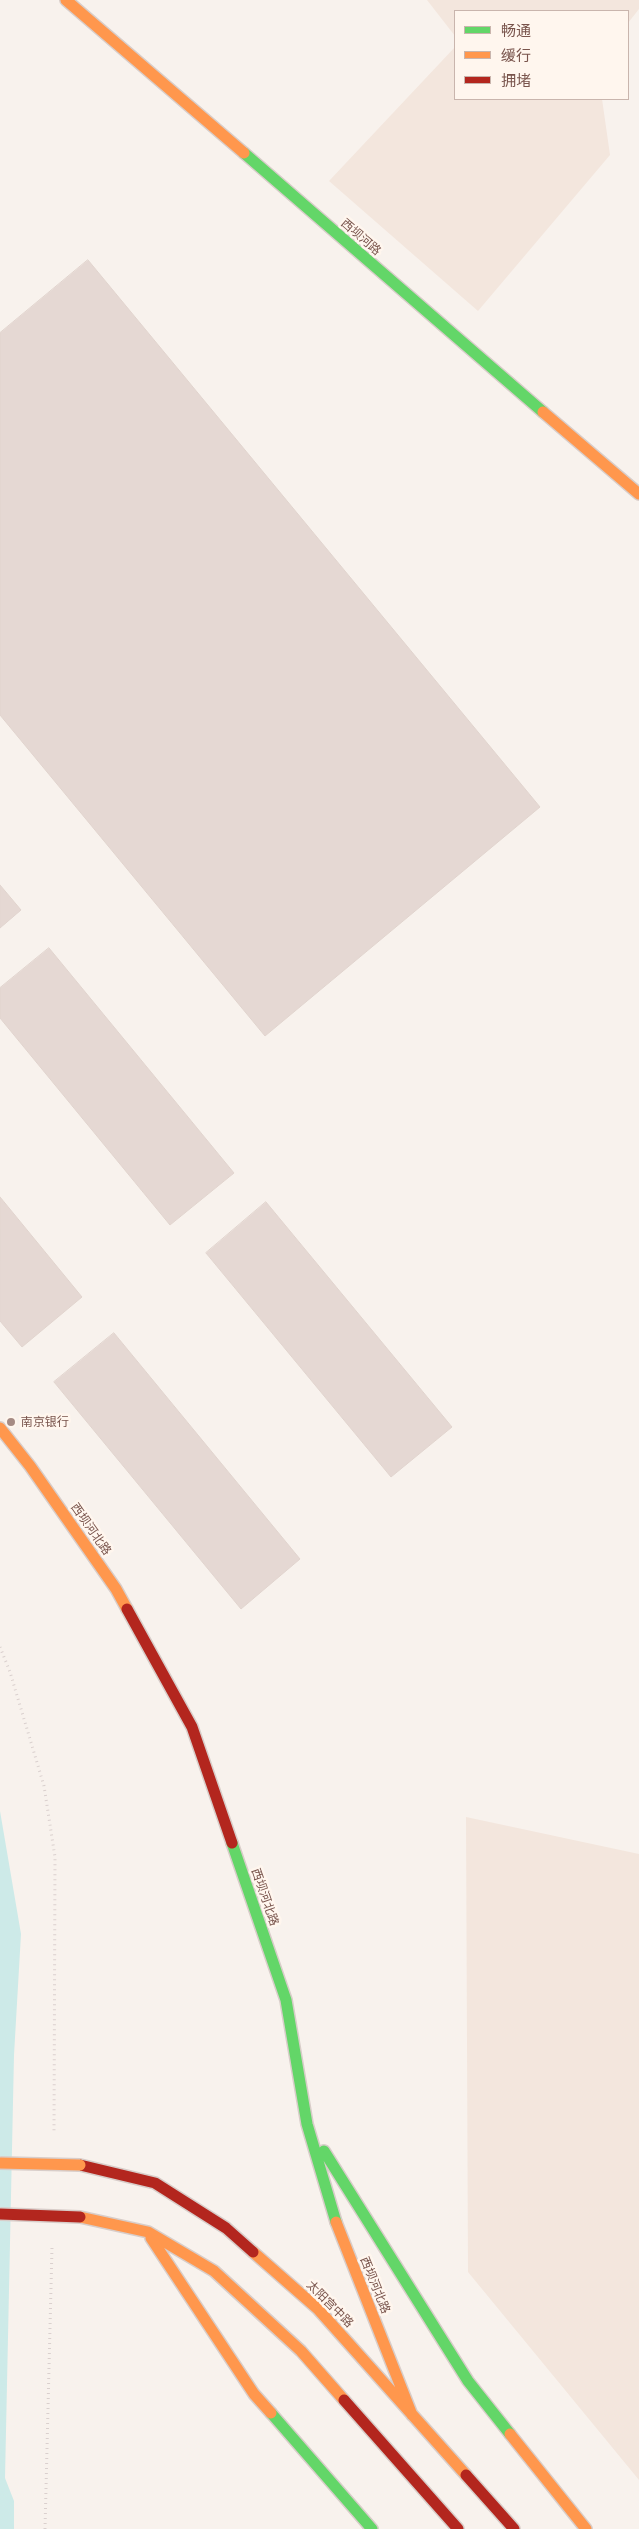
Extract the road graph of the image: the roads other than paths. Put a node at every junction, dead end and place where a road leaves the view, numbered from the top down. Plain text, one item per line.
1 (66, 0) edge
2 (639, 494) edge
3 (0, 1428) edge
4 (307, 2124) junction
5 (0, 2163) edge
6 (0, 2214) edge
7 (148, 2232) junction
8 (412, 2415) junction
9 (372, 2529) edge
10 (458, 2529) edge
11 (514, 2529) edge
12 (586, 2529) edge

1 - 2 street, 西坝河路
3 - 4 street, 西坝河北路
4 - 8 street, 西坝河北路
4 - 12 street
5 - 8 street, 太阳宫中路, bridge
6 - 7 street, bridge
7 - 9 street
7 - 10 street
8 - 11 street, 太阳宫中路

